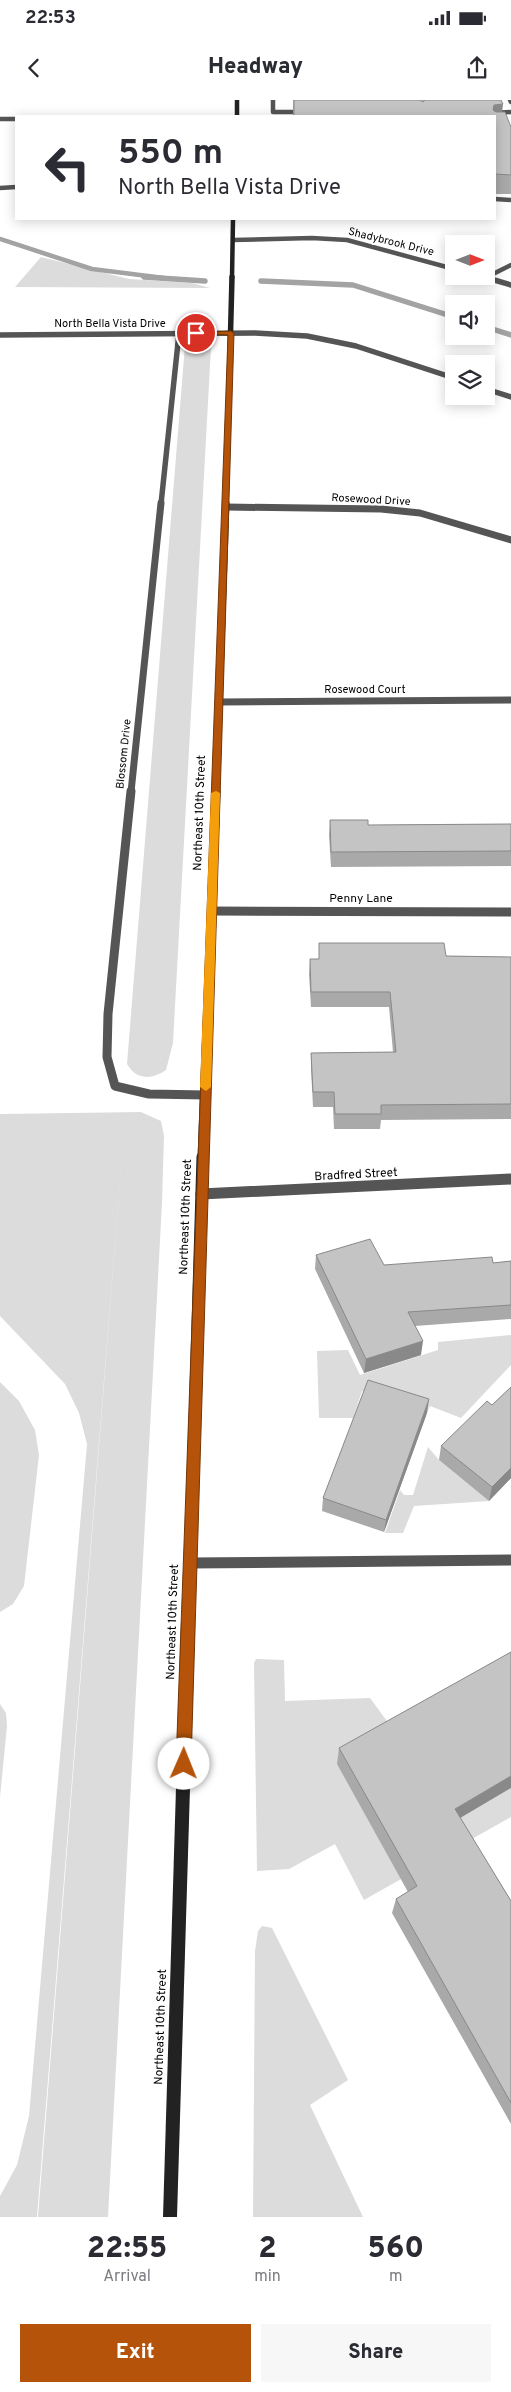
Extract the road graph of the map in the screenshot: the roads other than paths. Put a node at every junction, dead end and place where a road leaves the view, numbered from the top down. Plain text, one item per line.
1 (237, 100) edge
2 (273, 100) edge
3 (312, 112) edge
4 (483, 112) edge
5 (511, 112) edge
6 (236, 115) edge
7 (0, 119) edge
8 (15, 119) edge
9 (15, 187) edge
10 (0, 188) edge
11 (496, 200) edge
12 (511, 200) edge
13 (234, 220) edge
14 (233, 240) junction
15 (511, 265) edge
16 (445, 267) edge
17 (495, 272) edge
18 (495, 280) edge
19 (511, 285) edge
20 (179, 333) junction
21 (231, 333) junction
22 (0, 335) edge
23 (445, 375) edge
24 (495, 392) edge
25 (511, 397) edge
26 (226, 507) junction
27 (511, 540) edge
28 (511, 700) edge
29 (219, 702) junction
30 (212, 911) junction
31 (511, 912) edge
32 (206, 1095) junction
33 (511, 1178) edge
34 (202, 1194) junction
35 (511, 1560) edge
36 (189, 1563) junction
37 (170, 2217) edge

1 - 6 main road
2 - 3 street
4 - 5 street
7 - 8 street
9 - 10 street
11 - 12 street
13 - 14 main road, Northeast 10th Street
14 - 16 street, Shadybrook Drive
14 - 21 main road, Northeast 10th Street
15 - 17 street
18 - 19 street
20 - 21 street, North Bella Vista Drive
20 - 22 street, North Bella Vista Drive
20 - 32 street, Blossom Drive
21 - 23 street, North Bella Vista Drive
21 - 26 main road, Northeast 10th Street
24 - 25 street
26 - 27 street, Rosewood Drive
26 - 29 main road, Northeast 10th Street
28 - 29 street, Rosewood Court
29 - 30 main road, Northeast 10th Street
30 - 31 street, Penny Lane
30 - 32 main road, Northeast 10th Street
32 - 34 main road, Northeast 10th Street
33 - 34 street, Bradfred Street
34 - 36 main road, Northeast 10th Street
35 - 36 street
36 - 37 main road, Northeast 10th Street

